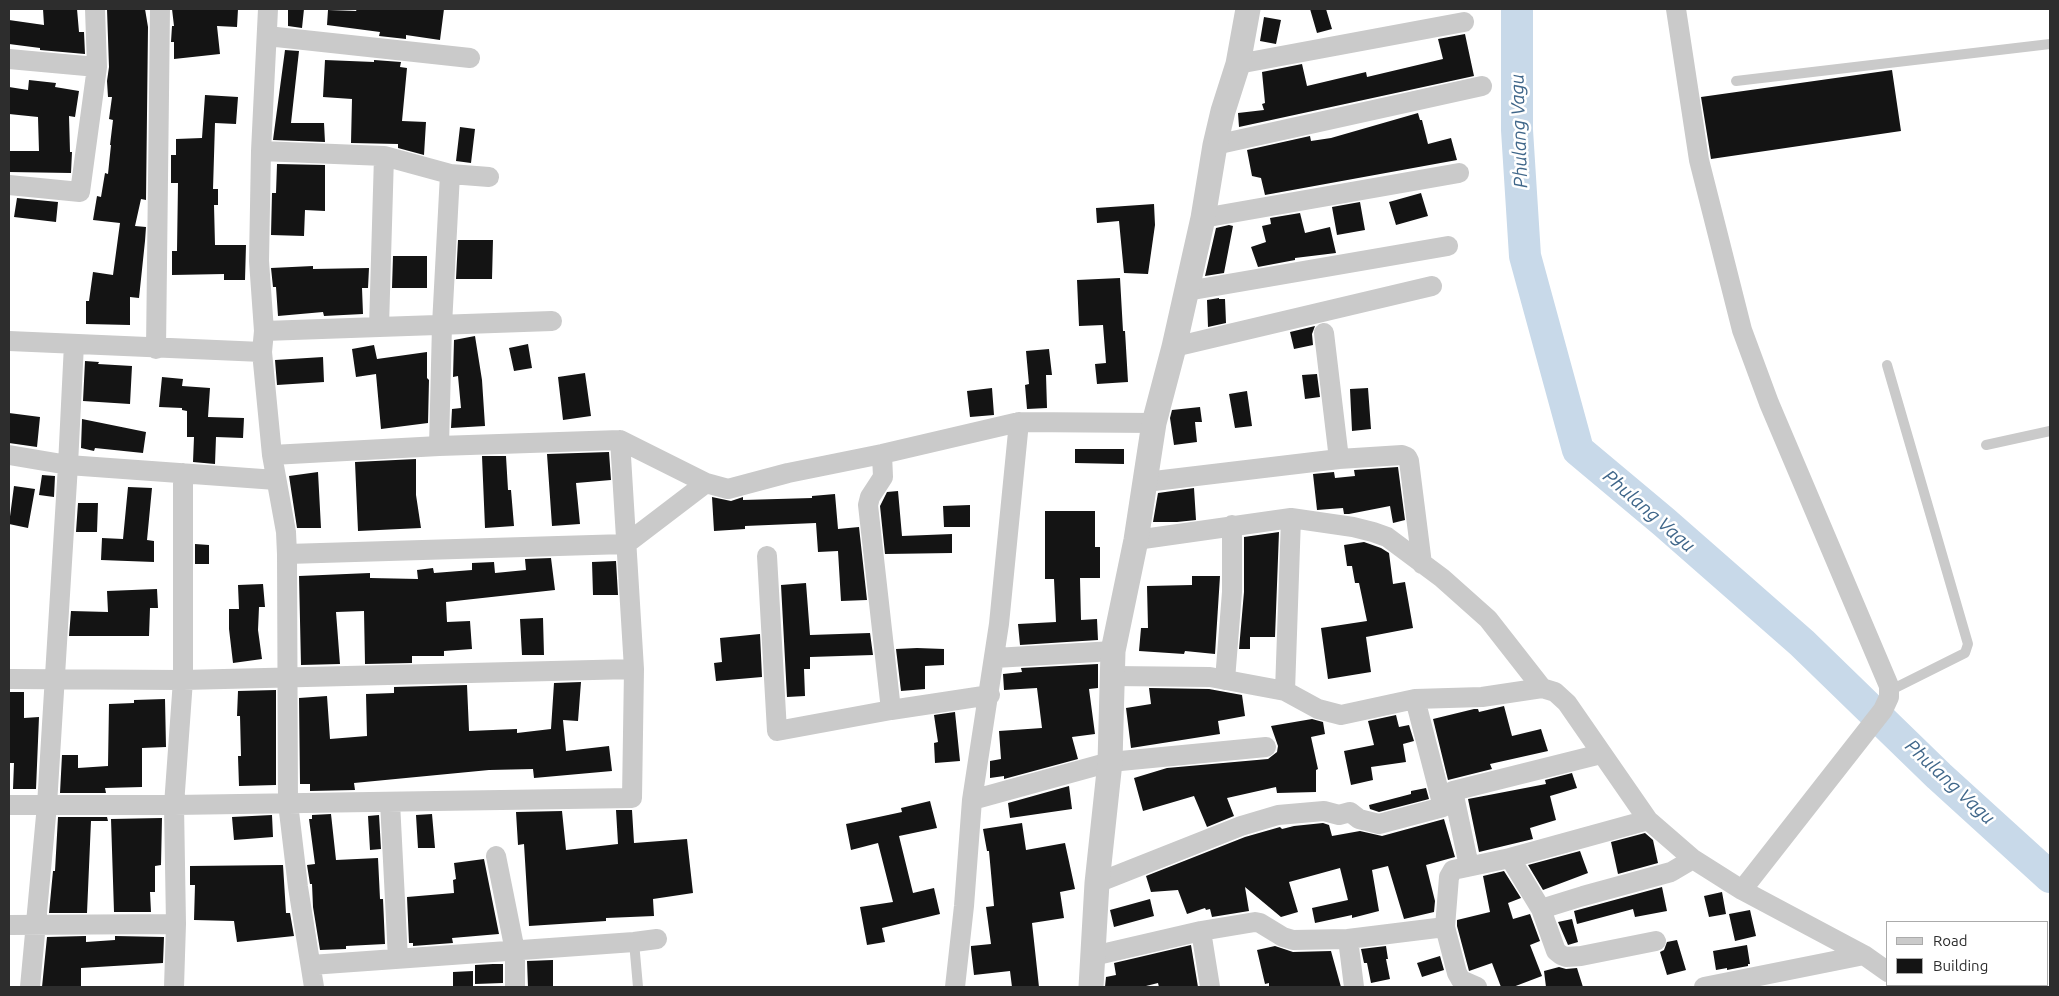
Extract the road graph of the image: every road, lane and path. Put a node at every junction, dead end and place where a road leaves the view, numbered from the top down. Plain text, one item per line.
1 (95, 9) edge
2 (160, 9) edge
3 (268, 9) edge
4 (1248, 9) edge
5 (1676, 9) edge
6 (1464, 22) dead end
7 (267, 36) junction
8 (2050, 44) edge
9 (470, 58) dead end
10 (9, 60) edge
11 (1238, 64) junction
12 (96, 67) junction
13 (1736, 81) dead end
14 (1482, 86) dead end
15 (1216, 145) junction
16 (261, 151) junction
17 (384, 156) junction
18 (1459, 173) dead end
19 (450, 174) junction
20 (489, 177) dead end
21 (9, 185) edge
22 (1203, 218) junction
23 (1448, 246) dead end
24 (1432, 286) dead end
25 (1187, 291) junction
26 (552, 321) dead end
27 (442, 325) junction
28 (379, 327) junction
29 (264, 331) junction
30 (1324, 333) dead end
31 (9, 341) edge
32 (74, 344) junction
33 (1174, 347) junction
34 (156, 349) junction
35 (262, 352) junction
36 (1887, 365) dead end
37 (1019, 422) junction
38 (1154, 423) junction
39 (2050, 431) edge
40 (620, 440) junction
41 (1986, 445) dead end
42 (439, 446) junction
43 (882, 454) junction
44 (9, 455) edge
45 (272, 455) junction
46 (1339, 459) junction
47 (68, 465) junction
48 (183, 473) junction
49 (276, 480) junction
50 (1146, 482) junction
51 (706, 483) junction
52 (1291, 518) junction
53 (1232, 525) junction
54 (1136, 540) junction
55 (626, 544) junction
56 (287, 554) junction
57 (767, 556) dead end
58 (1422, 564) junction
59 (1113, 651) junction
60 (994, 658) junction
61 (634, 669) junction
62 (1112, 676) junction
63 (288, 678) junction
64 (9, 679) edge
65 (55, 679) junction
66 (183, 680) junction
67 (1225, 680) junction
68 (1542, 688) junction
69 (1285, 691) junction
70 (1888, 691) junction
71 (990, 695) junction
72 (1415, 699) junction
73 (891, 710) junction
74 (1266, 747) dead end
75 (1601, 754) junction
76 (1110, 762) junction
77 (1448, 799) junction
78 (972, 800) junction
79 (390, 802) junction
80 (288, 804) junction
81 (9, 805) edge
82 (47, 805) junction
83 (174, 805) junction
84 (1648, 820) junction
85 (496, 856) dead end
86 (1510, 858) junction
87 (1693, 859) junction
88 (1470, 866) junction
89 (1097, 883) junction
90 (1742, 890) junction
91 (1541, 909) junction
92 (176, 924) junction
93 (9, 925) edge
94 (36, 926) junction
95 (1444, 927) junction
96 (1201, 931) junction
97 (658, 939) dead end
98 (1348, 939) junction
99 (1656, 941) dead end
100 (634, 942) junction
101 (515, 951) junction
102 (1864, 954) junction
103 (1093, 956) junction
104 (398, 959) junction
105 (311, 965) junction
106 (1886, 970) edge
107 (30, 987) edge
108 (174, 987) edge
109 (314, 987) edge
110 (515, 987) edge
111 (638, 987) edge
112 (956, 987) edge
113 (1091, 987) edge
114 (1210, 987) edge
115 (1354, 987) edge
116 (1477, 987) edge
117 (1704, 987) edge

1 - 12 street
2 - 34 street
3 - 7 street
4 - 11 street
5 - 70 street
6 - 11 street
7 - 9 street
7 - 16 street
8 - 13 lane
10 - 12 street
11 - 15 street
12 - 21 street
14 - 15 street
15 - 22 street
16 - 17 street
16 - 29 street
17 - 19 street
17 - 28 street
18 - 22 street
19 - 20 street
19 - 27 street
22 - 25 street
23 - 25 street
24 - 33 street
25 - 33 street
26 - 27 street
27 - 28 street
27 - 42 street
28 - 29 street
29 - 35 street
30 - 46 street
31 - 32 street
32 - 34 street
32 - 47 street
33 - 38 street
34 - 35 street
35 - 45 street
36 - 70 lane
37 - 38 street
37 - 43 street
37 - 60 street
38 - 50 street
39 - 41 lane
40 - 42 street
40 - 51 street
40 - 55 street
42 - 45 street
43 - 51 street
43 - 73 street
44 - 47 street
45 - 49 street
46 - 50 street
46 - 58 street
47 - 48 street
47 - 65 street
48 - 49 street
48 - 66 street
49 - 56 street
50 - 54 street
51 - 55 street
52 - 53 street
52 - 58 street
52 - 69 street
53 - 54 street
53 - 67 street
54 - 59 street
55 - 56 street
55 - 61 street
56 - 63 street
57 - 73 street
58 - 68 street
59 - 60 street
59 - 62 street
60 - 71 street
61 - 63 street
61 - 79 street
62 - 67 street
62 - 76 street
63 - 66 street
63 - 80 street
64 - 65 street
65 - 66 street
65 - 82 street
66 - 83 street
67 - 69 street
68 - 72 street
68 - 75 street
69 - 72 street
70 - 90 street
71 - 73 street
71 - 78 street
72 - 77 street
74 - 76 street
75 - 77 street
75 - 84 street
76 - 78 street
76 - 89 street
77 - 88 street
77 - 89 street
78 - 112 street
79 - 80 street
79 - 104 street
80 - 83 street
80 - 105 street
81 - 82 street
82 - 83 street
82 - 94 street
83 - 92 street
84 - 86 street
84 - 87 street
85 - 101 street
86 - 88 street
86 - 91 street
87 - 90 street
87 - 91 street
88 - 95 street
89 - 103 street
90 - 102 street
91 - 99 street
92 - 94 street
92 - 108 street
93 - 94 street
94 - 107 street
95 - 98 street
95 - 116 street
96 - 98 street
96 - 103 street
96 - 114 street
97 - 100 street
98 - 115 street
100 - 101 street
100 - 111 lane
101 - 104 street
101 - 110 street
102 - 106 street
102 - 117 street
103 - 113 street
104 - 105 street
105 - 109 street

